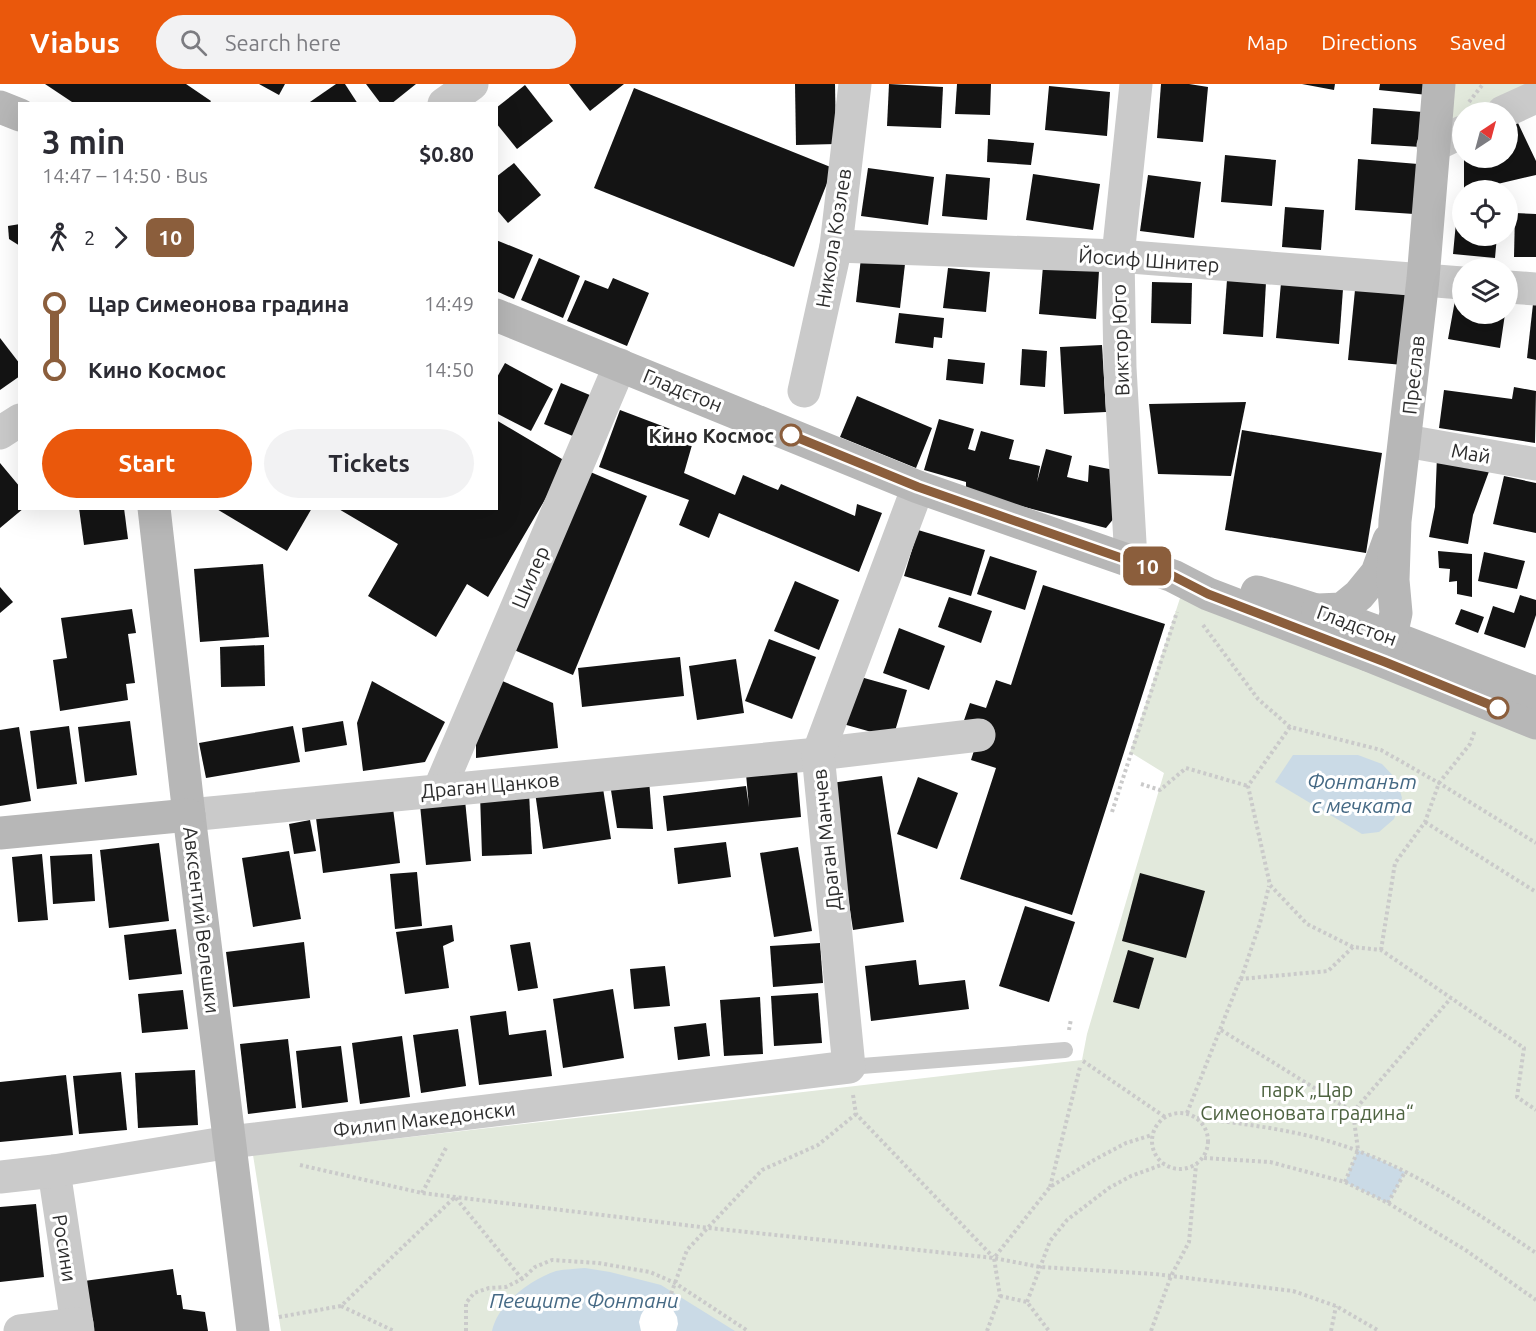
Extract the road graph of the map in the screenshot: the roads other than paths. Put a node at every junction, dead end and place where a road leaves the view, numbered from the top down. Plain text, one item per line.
1 (472, 84) edge
2 (855, 84) edge
3 (1136, 84) edge
4 (1439, 84) edge
5 (1536, 97) edge
6 (447, 102) edge
7 (1518, 105) edge
8 (0, 107) edge
9 (18, 114) edge
10 (1452, 137) edge
11 (1433, 146) junction
12 (836, 246) junction
13 (1118, 256) junction
14 (1423, 279) junction
15 (1452, 282) edge
16 (1518, 288) edge
17 (1536, 289) edge
18 (498, 316) edge
19 (620, 365) junction
20 (804, 391) dead end
21 (18, 421) edge
22 (0, 433) edge
23 (1406, 441) junction
24 (1536, 464) edge
25 (918, 487) junction
26 (154, 510) edge
27 (1395, 521) junction
28 (1131, 560) junction
29 (1173, 576) junction
30 (1318, 609) junction
31 (1380, 646) junction
32 (1536, 693) edge
33 (1536, 723) edge
34 (979, 735) dead end
35 (818, 754) junction
36 (439, 790) junction
37 (189, 815) junction
38 (0, 833) edge
39 (1065, 1050) road end
40 (849, 1067) junction
41 (230, 1142) junction
42 (54, 1171) junction
43 (0, 1178) edge
44 (252, 1326) edge
45 (78, 1327) edge
46 (20, 1331) edge

1 - 6 street
2 - 12 street, Никола Козлев
3 - 13 street, Виктор Юго
4 - 11 main road, Преслав
5 - 7 street
8 - 9 main road
10 - 11 street
11 - 14 main road, Преслав
12 - 13 street, Йосиф Шнитер
12 - 20 street, Никола Козлев
13 - 14 street, Йосиф Шнитер
13 - 28 street, Виктор Юго
14 - 15 street, Йосиф Шнитер
14 - 23 main road, Преслав
16 - 17 street
18 - 19 main road, Гладстон
19 - 25 main road, Гладстон
19 - 36 street, Шилер
21 - 22 street
23 - 24 street, Май
23 - 27 main road, Преслав
25 - 28 main road, Гладстон
25 - 35 street, Драган Манчев
26 - 37 main road, Авксентий Велешки
27 - 30 main road
27 - 31 main road, Преслав
28 - 29 main road, Гладстон
29 - 30 main road, Гладстон
29 - 31 main road, Гладстон
30 - 31 main road, Гладстон
31 - 32 main road, Гладстон
31 - 33 main road, Гладстон
34 - 35 street, Драган Цанков
35 - 36 street, Драган Цанков
35 - 40 street, Драган Манчев
36 - 37 street, Драган Цанков
37 - 38 main road, Драган Цанков
37 - 41 main road, Авксентий Велешки
39 - 40 lane
40 - 41 street, Филип Македонски
41 - 42 street, Филип Македонски
41 - 44 main road, Авксентий Велешки
42 - 43 street, Филип Македонски
42 - 45 street, Росини
45 - 46 street, Росини

